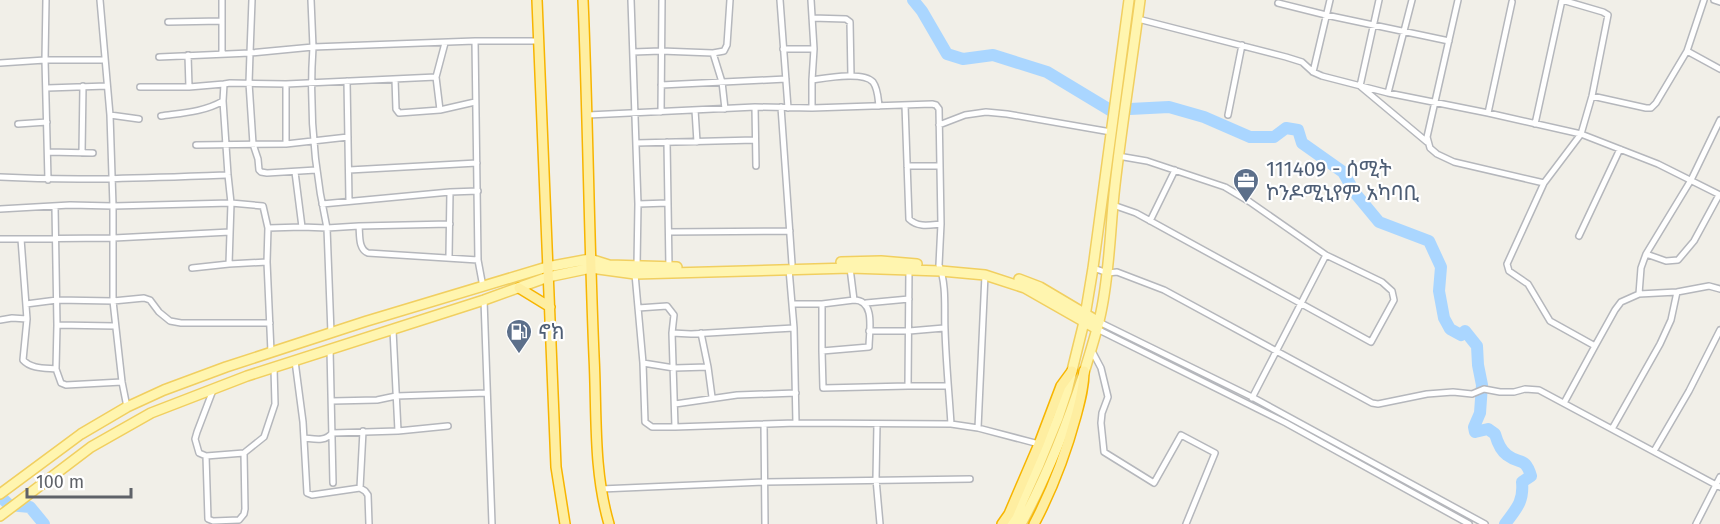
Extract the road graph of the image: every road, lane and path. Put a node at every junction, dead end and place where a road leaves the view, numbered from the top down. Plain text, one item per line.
1 (46, 0) edge
2 (100, 0) edge
3 (222, 0) edge
4 (252, 0) edge
5 (311, 0) edge
6 (537, 0) edge
7 (583, 0) edge
8 (631, 0) edge
9 (662, 0) edge
10 (730, 0) edge
11 (780, 0) edge
12 (811, 0) edge
13 (1129, 0) edge
14 (1140, 0) edge
15 (1330, 0) edge
16 (1379, 0) edge
17 (1412, 0) edge
18 (1458, 0) edge
19 (1562, 0) edge
20 (1704, 0) edge
21 (1714, 0) edge
22 (1512, 2) dead end
23 (1720, 2) edge
24 (1278, 3) dead end
25 (1326, 15) junction
26 (812, 18) junction
27 (1137, 19) junction
28 (222, 21) junction
29 (168, 22) dead end
30 (1374, 25) junction
31 (1404, 31) junction
32 (1449, 40) junction
33 (540, 41) junction
34 (475, 42) junction
35 (445, 43) junction
36 (1242, 45) junction
37 (313, 47) junction
38 (783, 49) junction
39 (814, 49) junction
40 (661, 51) junction
41 (1687, 51) junction
42 (633, 52) junction
43 (250, 53) junction
44 (713, 53) junction
45 (222, 54) junction
46 (188, 55) junction
47 (159, 57) dead end
48 (45, 60) junction
49 (105, 60) junction
50 (0, 63) edge
51 (1720, 69) edge
52 (1313, 72) junction
53 (851, 76) junction
54 (436, 77) junction
55 (395, 79) junction
56 (786, 79) junction
57 (812, 80) junction
58 (347, 81) junction
59 (310, 82) junction
60 (722, 82) junction
61 (249, 83) junction
62 (224, 84) junction
63 (286, 84) junction
64 (661, 85) junction
65 (83, 86) junction
66 (108, 86) junction
67 (1360, 86) junction
68 (140, 87) dead end
69 (189, 87) junction
70 (47, 88) junction
71 (1388, 93) junction
72 (1592, 96) junction
73 (223, 101) junction
74 (475, 102) junction
75 (1434, 102) junction
76 (1120, 103) junction
77 (905, 105) junction
78 (879, 106) junction
79 (755, 107) junction
80 (785, 108) junction
81 (812, 108) junction
82 (725, 109) junction
83 (440, 110) junction
84 (695, 110) junction
85 (661, 112) junction
86 (1488, 113) junction
87 (636, 114) junction
88 (110, 115) junction
89 (588, 115) junction
90 (1228, 115) dead end
91 (161, 116) dead end
92 (139, 119) dead end
93 (47, 122) junction
94 (1720, 123) edge
95 (18, 124) dead end
96 (1535, 124) junction
97 (939, 125) junction
98 (1111, 132) junction
99 (1581, 134) junction
100 (348, 137) junction
101 (755, 140) junction
102 (314, 141) junction
103 (667, 142) junction
104 (696, 142) junction
105 (1427, 142) junction
106 (253, 144) junction
107 (286, 144) junction
108 (636, 144) junction
109 (196, 146) dead end
110 (226, 146) junction
111 (1620, 149) junction
112 (48, 152) junction
113 (82, 153) junction
114 (93, 153) dead end
115 (1118, 156) junction
116 (477, 163) junction
117 (756, 166) dead end
118 (907, 166) junction
119 (940, 166) junction
120 (316, 170) junction
121 (349, 170) junction
122 (1175, 170) junction
123 (295, 172) junction
124 (228, 176) junction
125 (0, 177) edge
126 (48, 180) junction
127 (113, 180) junction
128 (1691, 180) junction
129 (1544, 183) junction
130 (478, 191) junction
131 (450, 192) junction
132 (1719, 195) edge
133 (349, 201) junction
134 (231, 203) junction
135 (668, 203) junction
136 (322, 204) junction
137 (638, 204) junction
138 (1113, 205) junction
139 (113, 206) junction
140 (55, 207) junction
141 (0, 209) edge
142 (1150, 220) junction
143 (450, 224) junction
144 (941, 224) junction
145 (359, 226) junction
146 (302, 227) junction
147 (268, 228) junction
148 (327, 228) junction
149 (790, 231) junction
150 (230, 232) junction
151 (669, 232) junction
152 (1579, 236) dead end
153 (114, 238) junction
154 (0, 239) edge
155 (21, 239) junction
156 (56, 239) junction
157 (1646, 254) junction
158 (1326, 255) junction
159 (449, 257) junction
160 (478, 260) junction
161 (267, 262) junction
162 (229, 264) junction
163 (590, 264) junction
164 (791, 266) junction
165 (547, 267) junction
166 (669, 267) junction
167 (192, 268) dead end
168 (850, 268) junction
169 (940, 268) junction
170 (1093, 268) junction
171 (909, 269) junction
172 (636, 270) junction
173 (1108, 273) junction
174 (985, 276) junction
175 (548, 277) junction
176 (483, 286) junction
177 (519, 288) junction
178 (1720, 289) edge
179 (1089, 291) junction
180 (1677, 292) junction
181 (1640, 294) junction
182 (909, 299) junction
183 (57, 300) junction
184 (484, 300) junction
185 (854, 300) junction
186 (113, 301) junction
187 (1065, 301) junction
188 (866, 303) junction
189 (26, 304) junction
190 (792, 304) junction
191 (822, 304) junction
192 (1301, 304) junction
193 (550, 307) junction
194 (638, 308) junction
195 (1085, 318) junction
196 (27, 319) junction
197 (0, 320) edge
198 (270, 322) junction
199 (57, 325) junction
200 (115, 326) junction
201 (1098, 326) junction
202 (794, 328) junction
203 (944, 328) junction
204 (393, 330) junction
205 (1720, 330) edge
206 (869, 332) junction
207 (909, 332) junction
208 (331, 333) junction
209 (672, 333) junction
210 (701, 333) junction
211 (312, 339) junction
212 (1595, 346) junction
213 (330, 349) junction
214 (1091, 349) junction
215 (1277, 350) junction
216 (822, 351) junction
217 (271, 352) junction
218 (316, 353) junction
219 (295, 361) junction
220 (643, 363) junction
221 (708, 367) junction
222 (273, 368) junction
223 (674, 368) junction
224 (56, 369) junction
225 (1084, 370) junction
226 (1072, 371) junction
227 (122, 382) junction
228 (908, 386) junction
229 (948, 386) junction
230 (213, 388) junction
231 (1072, 392) junction
232 (487, 393) junction
233 (796, 393) junction
234 (396, 396) junction
235 (1252, 397) junction
236 (712, 398) junction
237 (332, 401) junction
238 (1564, 403) junction
239 (675, 404) junction
240 (1249, 404) junction
241 (127, 407) junction
242 (796, 423) junction
243 (764, 424) junction
244 (877, 424) junction
245 (951, 424) junction
246 (448, 426) dead end
247 (675, 427) junction
248 (978, 428) junction
249 (1612, 429) junction
250 (363, 431) junction
251 (398, 431) junction
252 (332, 433) junction
253 (81, 434) junction
254 (304, 438) junction
255 (1039, 444) junction
256 (91, 447) junction
257 (1654, 452) junction
258 (244, 453) junction
259 (206, 456) junction
260 (1720, 477) edge
261 (876, 479) junction
262 (970, 479) dead end
263 (765, 482) junction
264 (333, 483) dead end
265 (1718, 486) edge
266 (360, 489) junction
267 (601, 489) junction
268 (3, 491) edge
269 (0, 516) edge
270 (369, 524) edge
271 (492, 524) edge
272 (565, 524) edge
273 (609, 524) edge
274 (765, 524) edge
275 (880, 524) edge
276 (1002, 524) edge
277 (1011, 524) edge
278 (1022, 524) edge
279 (1034, 524) edge
280 (1186, 524) edge
281 (1468, 524) edge
282 (1485, 524) edge
283 (1696, 524) edge

1 - 48 street
2 - 49 street
3 - 28 street
4 - 43 street
5 - 37 street
6 - 33 highway
7 - 89 highway
8 - 42 street
9 - 40 street
10 - 44 street
11 - 38 street
12 - 26 street
13 - 76 main road
14 - 27 main road
15 - 25 street
16 - 30 street
17 - 31 street
18 - 32 street
19 - 72 street
19 - 96 street
20 - 41 street
21 - 23 street
22 - 86 street
24 - 25 street
25 - 30 street
25 - 52 street
26 - 39 street
26 - 53 street
27 - 36 street
27 - 76 main road
28 - 29 street
28 - 45 street
30 - 31 street
30 - 67 street
31 - 32 street
31 - 71 street
32 - 75 street
33 - 34 street
33 - 165 highway
34 - 35 street
34 - 74 street
35 - 37 street
35 - 54 street
36 - 52 street
36 - 90 street
37 - 43 street
37 - 59 street
38 - 39 street
38 - 56 street
39 - 57 street
40 - 42 street
40 - 44 street
40 - 64 street
41 - 51 street
41 - 72 street
42 - 87 street
43 - 45 street
43 - 61 street
44 - 60 street
45 - 46 street
46 - 47 street
46 - 69 street
48 - 49 street
48 - 50 street
48 - 70 street
49 - 66 street
52 - 67 street
53 - 57 street
53 - 78 street
54 - 55 street
54 - 83 street
55 - 58 street
55 - 83 street
56 - 60 street
56 - 80 street
57 - 81 street
58 - 59 street
58 - 100 street
59 - 63 street
59 - 102 street
60 - 64 street
60 - 82 street
61 - 62 street
61 - 63 street
61 - 106 street
62 - 69 street
62 - 73 street
63 - 107 street
64 - 85 street
65 - 66 street
65 - 70 street
65 - 113 street
66 - 88 street
67 - 71 street
67 - 105 street
68 - 69 street
70 - 93 street
71 - 75 street
72 - 99 street
73 - 91 street
73 - 110 street
74 - 83 street
74 - 116 street
75 - 86 street
75 - 105 street
76 - 98 main road
76 - 115 main road
77 - 78 street
77 - 97 street
77 - 118 street
78 - 81 street
79 - 80 street
79 - 82 street
79 - 101 street
80 - 81 street
80 - 149 street
82 - 84 street
84 - 85 street
84 - 104 street
85 - 87 street
86 - 96 street
87 - 89 street
87 - 108 street
88 - 92 street
88 - 127 street
89 - 163 highway
93 - 95 street
93 - 112 street
94 - 128 street
96 - 99 street
97 - 98 street
97 - 119 street
98 - 170 main road
99 - 111 street
99 - 129 street
100 - 102 street
100 - 121 street
101 - 104 street
101 - 117 street
102 - 107 street
102 - 120 street
103 - 104 street
103 - 108 street
103 - 135 street
105 - 129 street
106 - 107 street
106 - 110 street
106 - 123 street
108 - 137 street
109 - 110 street
110 - 124 street
111 - 128 street
111 - 152 street
112 - 113 street
112 - 126 street
113 - 114 street
115 - 122 street
115 - 138 main road
116 - 121 street
116 - 130 street
118 - 119 street
118 - 144 street
119 - 144 street
120 - 123 street
120 - 136 street
121 - 133 street
122 - 142 street
122 - 158 street
123 - 146 street
124 - 127 street
124 - 134 street
125 - 126 street
126 - 127 street
127 - 139 street
128 - 132 street
128 - 157 street
129 - 212 street
130 - 131 street
130 - 160 street
131 - 133 street
131 - 143 street
132 - 157 street
133 - 136 street
134 - 139 street
134 - 147 street
134 - 150 street
135 - 137 street
135 - 151 street
136 - 148 street
137 - 172 street
138 - 142 street
138 - 173 main road
139 - 140 street
139 - 153 street
140 - 141 street
140 - 156 street
142 - 192 street
143 - 145 street
143 - 159 street
144 - 169 street
145 - 148 street
145 - 159 street
146 - 147 street
146 - 148 street
147 - 161 street
148 - 208 street
149 - 151 street
149 - 164 street
150 - 153 street
150 - 162 street
151 - 166 street
153 - 156 street
153 - 186 street
154 - 155 street
155 - 156 street
155 - 189 street
156 - 183 street
157 - 181 street
158 - 192 street
158 - 192 street
159 - 160 street
160 - 176 street
161 - 162 street
161 - 198 street
162 - 167 street
163 - 165 main road
163 - 172 main road
163 - 175 main road
163 - 267 highway
164 - 166 main road
164 - 168 main road
164 - 169 main road
164 - 172 main road
164 - 190 street
165 - 175 highway
165 - 176 main road
166 - 172 main road
168 - 171 main road
168 - 185 street
169 - 171 main road
169 - 174 main road
169 - 187 main road
169 - 203 street
170 - 173 street
170 - 179 main road
171 - 182 street
172 - 194 street
173 - 201 main road
173 - 215 street
174 - 195 main road
174 - 248 street
175 - 177 main road
175 - 193 highway
176 - 208 main road
177 - 184 main road
177 - 193 highway
178 - 180 street
179 - 187 main road
179 - 195 main road
180 - 181 street
180 - 249 street
181 - 212 street
182 - 188 street
182 - 207 street
183 - 186 street
183 - 189 street
183 - 199 street
184 - 204 main road
184 - 232 street
185 - 188 street
185 - 191 street
186 - 198 street
186 - 200 street
187 - 195 main road
188 - 206 street
189 - 196 street
190 - 191 street
190 - 202 street
191 - 216 street
192 - 215 street
193 - 272 highway
194 - 209 street
194 - 220 street
195 - 201 main road
195 - 226 main road
196 - 197 street
196 - 224 street
198 - 217 street
199 - 200 street
199 - 224 street
200 - 227 street
201 - 214 main road
201 - 235 street
201 - 240 street
202 - 210 street
202 - 233 street
203 - 207 street
203 - 229 street
204 - 213 main road
204 - 234 street
205 - 257 street
206 - 207 street
206 - 216 street
207 - 228 street
208 - 211 main road
209 - 210 street
209 - 223 street
210 - 221 street
211 - 217 main road
211 - 218 main road
212 - 238 street
213 - 218 main road
213 - 237 street
214 - 225 main road
214 - 280 street
215 - 235 street
215 - 238 street
216 - 228 street
217 - 241 main road
218 - 219 main road
219 - 222 main road
219 - 254 street
220 - 223 street
220 - 247 street
221 - 223 street
221 - 236 street
222 - 230 main road
222 - 258 street
223 - 239 street
224 - 227 street
225 - 231 main road
225 - 279 highway
226 - 231 main road
226 - 255 highway
227 - 241 street
228 - 229 street
229 - 245 street
230 - 256 main road
230 - 259 street
231 - 277 main road
231 - 278 main road
232 - 234 street
232 - 271 street
233 - 236 street
233 - 242 street
234 - 237 street
234 - 251 street
235 - 240 street
235 - 282 street
236 - 239 street
237 - 252 street
238 - 249 street
239 - 247 street
240 - 281 street
241 - 253 main road
242 - 243 street
242 - 244 street
243 - 247 street
243 - 263 street
244 - 245 street
244 - 261 street
245 - 248 street
246 - 251 street
248 - 255 street
249 - 257 street
250 - 251 street
250 - 252 street
250 - 266 street
252 - 254 street
252 - 264 street
253 - 256 main road
253 - 268 main road
254 - 266 street
255 - 276 highway
256 - 269 main road
257 - 265 street
258 - 259 street
258 - 259 street
260 - 265 street
261 - 262 street
261 - 263 street
261 - 275 street
263 - 267 street
263 - 274 street
265 - 283 street
266 - 270 street
267 - 273 highway

